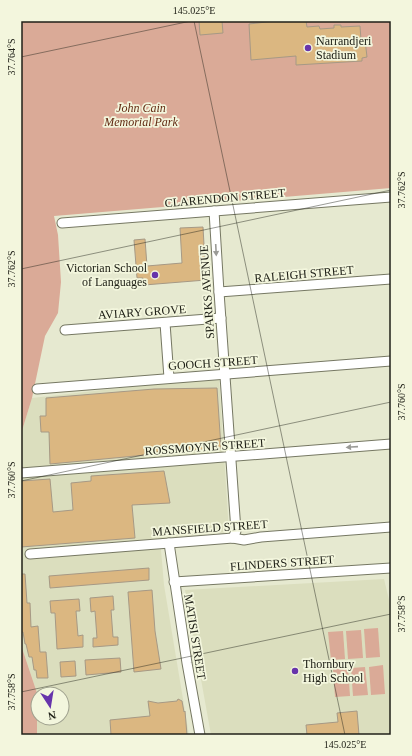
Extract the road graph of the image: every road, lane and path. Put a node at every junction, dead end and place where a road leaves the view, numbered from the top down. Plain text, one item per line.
1 (391, 197) edge
2 (214, 211) junction
3 (62, 223) dead end
4 (391, 279) edge
5 (219, 292) junction
6 (221, 318) junction
7 (165, 323) junction
8 (66, 330) dead end
9 (391, 361) edge
10 (225, 374) junction
11 (170, 378) junction
12 (37, 389) dead end
13 (391, 444) edge
14 (231, 457) junction
15 (21, 473) edge
16 (391, 527) edge
17 (233, 538) junction
18 (169, 543) junction
19 (30, 554) dead end
20 (391, 568) edge
21 (174, 582) junction
22 (200, 735) edge

1 - 2 street, CLARENDON STREET
2 - 3 street, CLARENDON STREET
2 -> 5 street, SPARKS AVENUE
4 - 5 street, RALEIGH STREET
5 - 6 street, SPARKS AVENUE
6 - 7 street, AVIARY GROVE
6 - 10 street, SPARKS AVENUE
7 - 8 street, AVIARY GROVE
7 - 11 street
9 - 10 street, GOOCH STREET
10 - 11 street, GOOCH STREET
10 - 14 street, SPARKS AVENUE
11 - 12 street, GOOCH STREET
13 -> 14 street, ROSSMOYNE STREET
14 - 15 street, ROSSMOYNE STREET
14 - 17 street, SPARKS AVENUE
16 - 17 street, MANSFIELD STREET
17 - 18 street, MANSFIELD STREET
18 - 19 street, MANSFIELD STREET
18 - 21 street, MATISI STREET
20 - 21 street, FLINDERS STREET
21 - 22 street, MATISI STREET

